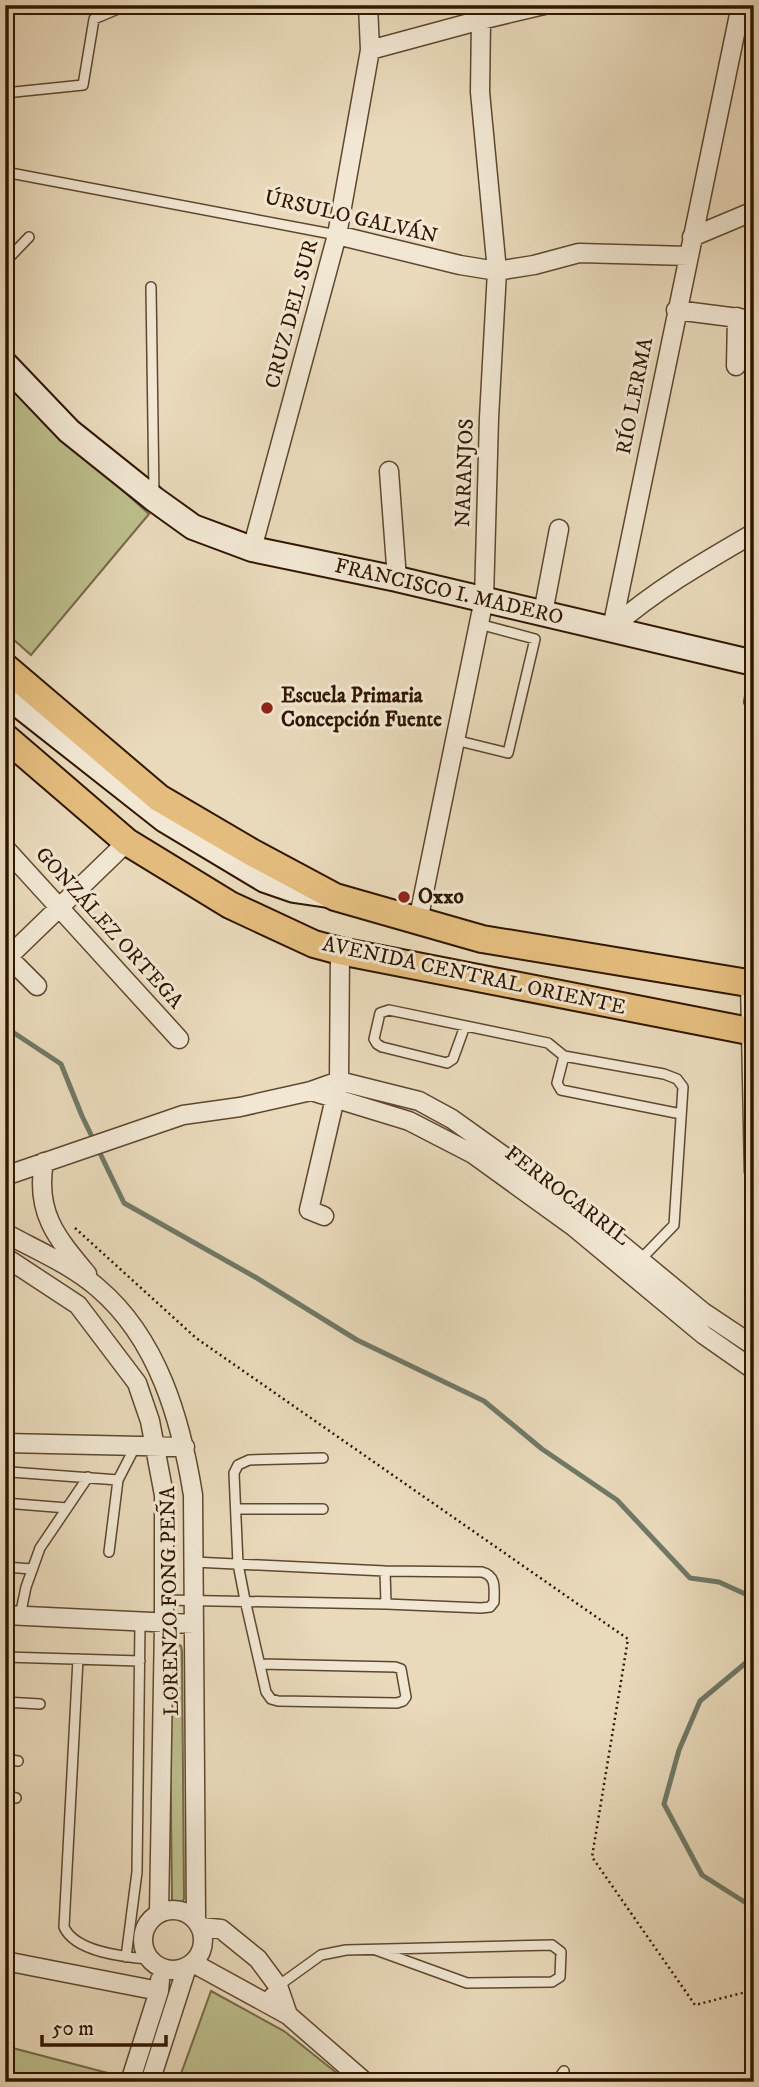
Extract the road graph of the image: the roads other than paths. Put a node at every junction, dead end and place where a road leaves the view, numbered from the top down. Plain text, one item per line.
1 (127, 5) edge
2 (368, 5) edge
3 (544, 5) edge
4 (741, 5) edge
5 (481, 20) junction
6 (370, 50) junction
7 (5, 93) edge
8 (5, 172) edge
9 (754, 211) edge
10 (337, 235) junction
11 (29, 237) dead end
12 (692, 237) junction
13 (689, 256) junction
14 (5, 262) edge
15 (497, 271) junction
16 (151, 287) dead end
17 (676, 310) junction
18 (746, 319) edge
19 (5, 364) edge
20 (736, 366) dead end
21 (389, 471) dead end
22 (154, 499) junction
23 (559, 529) dead end
24 (754, 533) edge
25 (252, 549) junction
26 (397, 579) junction
27 (484, 599) junction
28 (542, 613) junction
29 (479, 624) junction
30 (611, 628) junction
31 (754, 663) edge
32 (5, 667) edge
33 (754, 673) edge
34 (5, 694) edge
35 (754, 703) edge
36 (5, 719) edge
37 (5, 737) edge
38 (455, 740) junction
39 (127, 842) junction
40 (5, 848) edge
41 (162, 861) junction
42 (335, 897) junction
43 (59, 908) junction
44 (418, 922) junction
45 (340, 951) junction
46 (8, 953) edge
47 (752, 984) edge
48 (37, 986) dead end
49 (465, 1026) junction
50 (753, 1032) edge
51 (178, 1039) dead end
52 (564, 1056) junction
53 (339, 1081) junction
54 (753, 1088) edge
55 (311, 1091) junction
56 (335, 1100) junction
57 (681, 1114) junction
58 (44, 1162) junction
59 (5, 1164) edge
60 (754, 1171) edge
61 (5, 1177) edge
62 (324, 1216) dead end
63 (5, 1233) edge
64 (5, 1257) edge
65 (640, 1260) junction
66 (97, 1287) junction
67 (754, 1346) edge
68 (753, 1365) edge
69 (5, 1443) edge
70 (135, 1447) junction
71 (156, 1447) junction
72 (185, 1447) junction
73 (323, 1458) dead end
74 (5, 1473) edge
75 (89, 1477) junction
76 (118, 1480) junction
77 (5, 1503) edge
78 (67, 1508) junction
79 (236, 1508) junction
80 (323, 1508) dead end
81 (108, 1552) dead end
82 (194, 1562) junction
83 (238, 1564) junction
84 (5, 1567) edge
85 (32, 1569) junction
86 (385, 1571) junction
87 (194, 1599) junction
88 (164, 1600) junction
89 (245, 1600) junction
90 (386, 1604) junction
91 (12, 1616) edge
92 (140, 1623) junction
93 (194, 1624) junction
94 (164, 1625) junction
95 (5, 1657) edge
96 (78, 1659) junction
97 (140, 1661) junction
98 (260, 1664) junction
99 (5, 1702) edge
100 (40, 1704) dead end
101 (5, 1759) edge
102 (18, 1760) dead end
103 (5, 1796) edge
104 (16, 1798) dead end
105 (159, 1913) junction
106 (198, 1923) junction
107 (376, 1950) junction
108 (126, 1957) junction
109 (5, 1961) edge
110 (153, 1963) junction
111 (190, 1965) junction
112 (278, 1986) junction
113 (159, 1991) junction
114 (262, 2001) junction
115 (288, 2015) junction
116 (564, 2071) dead end
117 (130, 2082) edge
118 (150, 2082) edge
119 (365, 2082) edge
120 (556, 2082) edge

1 - 7 lane
2 - 6 street, CRUZ DEL SUR
3 - 5 street
4 - 12 street, RÍO LERMA
5 - 6 street
5 - 15 street, NARANJOS
6 - 10 street, CRUZ DEL SUR
8 - 10 lane, ÚRSULO GALVÁN
9 - 12 street
10 - 15 street, ÚRSULO GALVÁN
10 - 25 street, CRUZ DEL SUR
11 - 14 lane
12 - 13 street, RÍO LERMA
13 - 15 street, ÚRSULO GALVÁN
13 - 17 street, RÍO LERMA
15 - 27 street, NARANJOS
16 - 22 lane
17 - 18 street
17 - 30 street, RÍO LERMA
18 - 20 street
19 - 22 street, FRANCISCO I. MADERO
21 - 26 street
22 - 25 street, FRANCISCO I. MADERO
23 - 28 street
24 - 30 street
25 - 26 street, FRANCISCO I. MADERO
26 - 27 street, FRANCISCO I. MADERO
27 - 28 street, FRANCISCO I. MADERO
27 - 29 street, NARANJOS
28 - 30 street, FRANCISCO I. MADERO
29 - 38 street, NARANJOS
29 - 38 lane
30 - 31 street, FRANCISCO I. MADERO
32 - 42 main road, AVENIDA CENTRAL ORIENTE
33 - 35 lane
34 - 42 street
36 - 41 main road
37 - 39 main road, AVENIDA CENTRAL ORIENTE
38 - 44 street, NARANJOS
39 - 41 main road, AVENIDA CENTRAL ORIENTE
39 - 43 street
40 - 43 street, GONZÁLEZ ORTEGA
41 - 45 main road, AVENIDA CENTRAL ORIENTE
42 - 44 main road, AVENIDA CENTRAL ORIENTE
43 - 46 street
43 - 51 street, GONZÁLEZ ORTEGA
44 - 47 main road, AVENIDA CENTRAL ORIENTE
45 - 50 main road, AVENIDA CENTRAL ORIENTE
45 - 53 street
46 - 48 street
47 - 50 street
49 - 49 lane
49 - 52 lane
50 - 54 street
52 - 57 lane
52 - 57 lane
53 - 55 street
53 - 56 street
53 - 65 street, FERROCARRIL
54 - 60 street
55 - 56 street, FERROCARRIL
55 - 58 street
56 - 62 street
56 - 68 street, FERROCARRIL
57 - 65 lane
58 - 59 street
58 - 61 street
58 - 66 street
63 - 66 street, LORENZO FONG PEÑA
64 - 71 street, LORENZO FONG PEÑA
65 - 67 street, FERROCARRIL
66 - 72 street, LORENZO FONG PEÑA
69 - 70 street
70 - 71 street
70 - 76 lane
71 - 72 street
71 - 88 street, LORENZO FONG PEÑA
72 - 82 street, LORENZO FONG PEÑA
73 - 79 lane
74 - 75 lane
75 - 76 lane
75 - 78 lane
76 - 81 lane
77 - 78 lane
78 - 85 lane
79 - 80 lane
79 - 83 lane
82 - 83 lane
82 - 87 street, LORENZO FONG PEÑA
83 - 86 lane
83 - 89 lane
84 - 85 lane
85 - 91 lane
86 - 90 lane
86 - 90 lane
87 - 88 lane
87 - 89 lane
87 - 93 street, LORENZO FONG PEÑA
88 - 94 street, LORENZO FONG PEÑA
89 - 90 lane
89 - 98 lane
91 - 92 street
92 - 94 street
92 - 97 lane
93 - 94 street
93 - 106 street, LORENZO FONG PEÑA
94 - 105 street, LORENZO FONG PEÑA
95 - 96 lane
96 - 97 lane
96 - 108 lane
97 - 108 lane
98 - 98 lane
99 - 100 lane
101 - 102 lane
103 - 104 lane
105 - 106 street
105 - 110 street
106 - 111 street
106 - 112 street
107 - 107 lane
107 - 112 lane
108 - 110 lane
109 - 113 street
110 - 111 street
110 - 113 street
111 - 114 street
111 - 118 street
112 - 114 lane
112 - 115 street
113 - 117 street
114 - 115 street
115 - 119 street
116 - 120 lane

